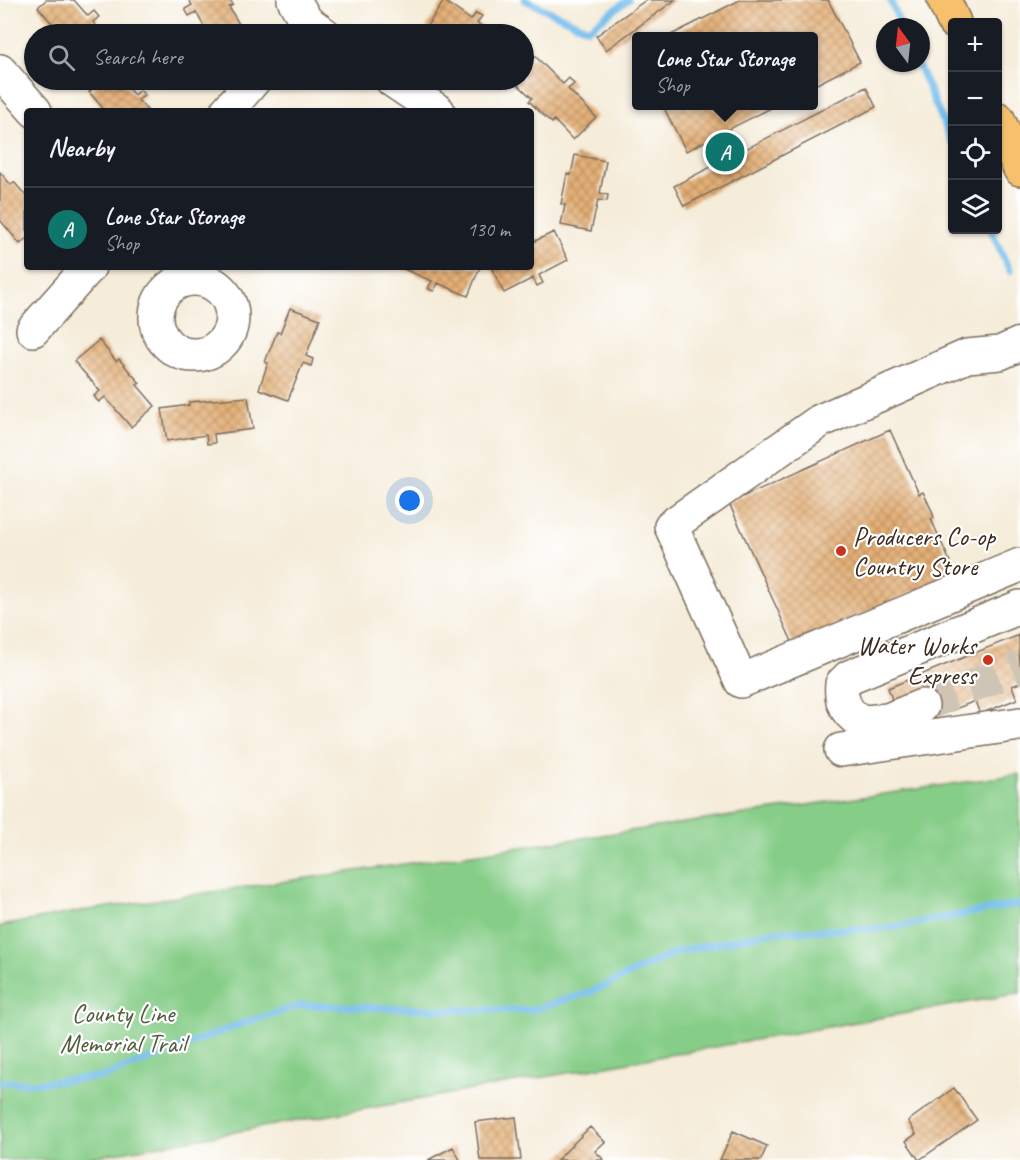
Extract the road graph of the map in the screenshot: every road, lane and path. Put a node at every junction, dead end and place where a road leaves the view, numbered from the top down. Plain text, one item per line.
1 (944, 0) edge
2 (952, 18) edge
3 (0, 71) edge
4 (245, 90) edge
5 (407, 90) edge
6 (32, 108) edge
7 (229, 108) edge
8 (434, 108) edge
9 (1001, 126) edge
10 (1020, 169) edge
11 (86, 270) edge
12 (33, 330) dead end
13 (1020, 344) edge
14 (1020, 565) edge
15 (1020, 607) edge
16 (922, 706) tunnel mouth
17 (1020, 724) edge
18 (841, 750) dead end

1 - 2 main road
3 - 6 street
4 - 7 street
5 - 8 street
9 - 10 main road
11 - 12 street
13 - 14 street
15 - 16 street
17 - 18 street

